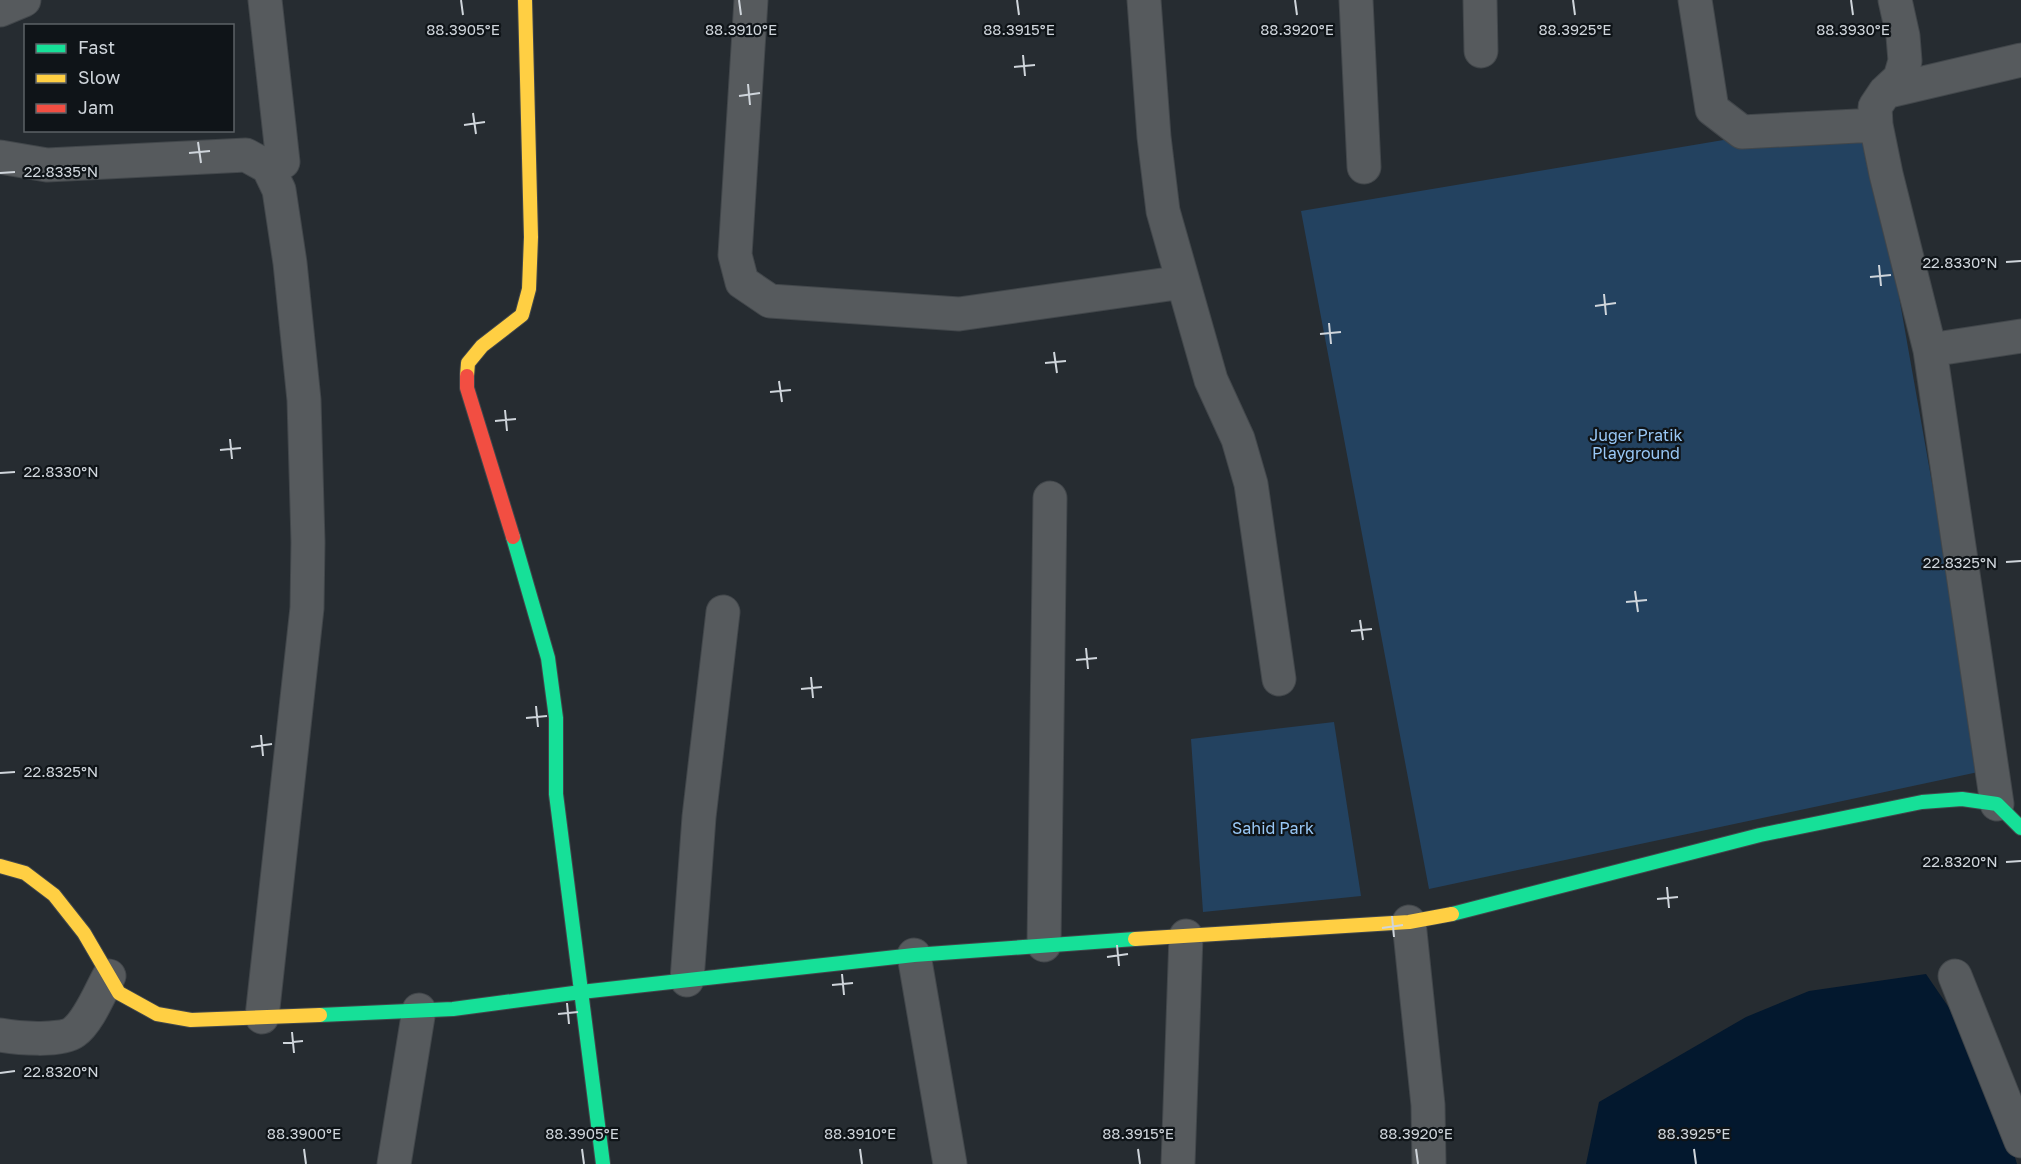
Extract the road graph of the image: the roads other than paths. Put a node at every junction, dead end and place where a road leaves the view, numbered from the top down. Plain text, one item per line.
1 (24, 0) edge
2 (265, 0) edge
3 (525, 0) edge
4 (751, 0) edge
5 (1144, 0) edge
6 (1356, 0) edge
7 (1480, 0) edge
8 (1695, 0) edge
9 (1895, 0) edge
10 (0, 10) edge
11 (1481, 51) dead end
12 (2021, 60) edge
13 (1885, 92) junction
14 (1876, 125) junction
15 (0, 157) edge
16 (283, 162) dead end
17 (1364, 167) dead end
18 (1183, 282) junction
19 (2021, 336) edge
20 (1930, 350) junction
21 (1050, 498) dead end
22 (723, 612) dead end
23 (1279, 679) dead end
24 (1997, 804) junction
25 (2021, 828) edge
26 (0, 866) edge
27 (1409, 922) junction
28 (1186, 936) junction
29 (1044, 945) junction
30 (914, 955) junction
31 (109, 976) junction
32 (1955, 976) dead end
33 (687, 980) junction
34 (581, 992) junction
35 (419, 1010) junction
36 (262, 1017) junction
37 (0, 1035) edge
38 (2021, 1141) edge
39 (394, 1164) edge
40 (603, 1164) edge
41 (950, 1164) edge
42 (1178, 1164) edge
43 (1430, 1164) edge

1 - 10 street
2 - 16 street
3 - 34 street
4 - 18 street
5 - 18 street
6 - 17 street
7 - 11 street
8 - 14 street
9 - 13 street
12 - 13 street
13 - 14 street
14 - 20 street
15 - 36 street
18 - 23 street
19 - 20 street
20 - 24 street
21 - 29 street
22 - 33 street
24 - 25 street
24 - 27 street
26 - 31 street
27 - 28 street
27 - 43 street
28 - 29 street
28 - 42 street
29 - 30 street
30 - 33 street
30 - 41 street
31 - 36 street
31 - 37 street
32 - 38 street
33 - 34 street
34 - 35 street
34 - 40 street
35 - 36 street
35 - 39 street

